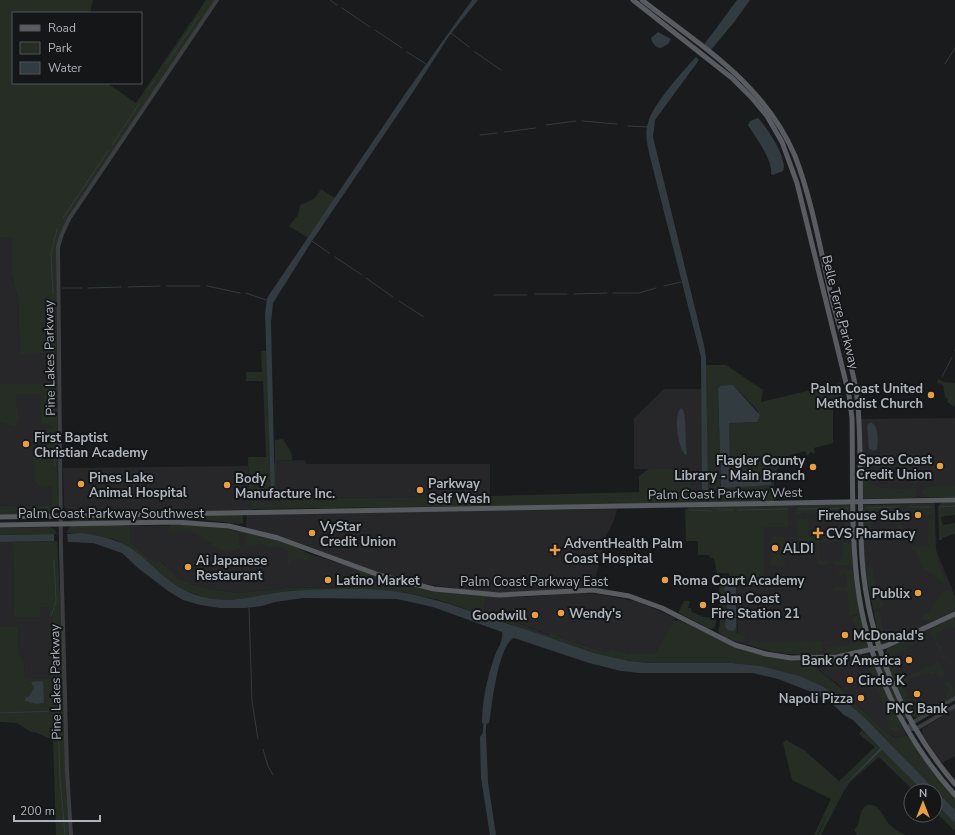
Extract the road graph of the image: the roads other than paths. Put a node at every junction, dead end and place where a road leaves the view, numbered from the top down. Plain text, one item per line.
1 (217, 0) edge
2 (633, 0) edge
3 (642, 0) edge
4 (955, 500) edge
5 (853, 502) junction
6 (860, 502) junction
7 (61, 516) junction
8 (0, 517) edge
9 (61, 524) junction
10 (0, 525) edge
11 (314, 552) joint
12 (955, 614) edge
13 (879, 648) junction
14 (872, 650) junction
15 (955, 698) edge
16 (955, 706) edge
17 (912, 723) junction
18 (906, 729) junction
19 (916, 729) junction
20 (955, 784) edge
21 (955, 795) edge
22 (71, 835) edge

1 - 7 street, Pine Lakes Parkway
2 - 5 main road, Belle Terre Parkway
3 - 6 main road, Belle Terre Parkway
4 - 6 main road, Palm Coast Parkway West
5 - 6 main road, Palm Coast Parkway West
5 - 7 main road, Palm Coast Parkway West
5 - 14 main road, Belle Terre Parkway
6 - 13 main road, Belle Terre Parkway
7 - 8 main road, Palm Coast Parkway West
7 - 9 street, Pine Lakes Parkway
9 - 10 main road, Palm Coast Parkway Southwest
9 - 11 main road, Palm Coast Parkway Southwest
9 - 22 street, Pine Lakes Parkway
11 - 14 main road, Palm Coast Parkway East
12 - 13 main road, Palm Coast Parkway East
13 - 14 main road, Palm Coast Parkway East
13 - 17 main road, Belle Terre Parkway
14 - 18 main road, Belle Terre Parkway
15 - 17 street
16 - 19 street
17 - 18 street
17 - 19 main road, Belle Terre Parkway
18 - 19 street
18 - 21 main road, Belle Terre Parkway
19 - 20 main road, Belle Terre Parkway

